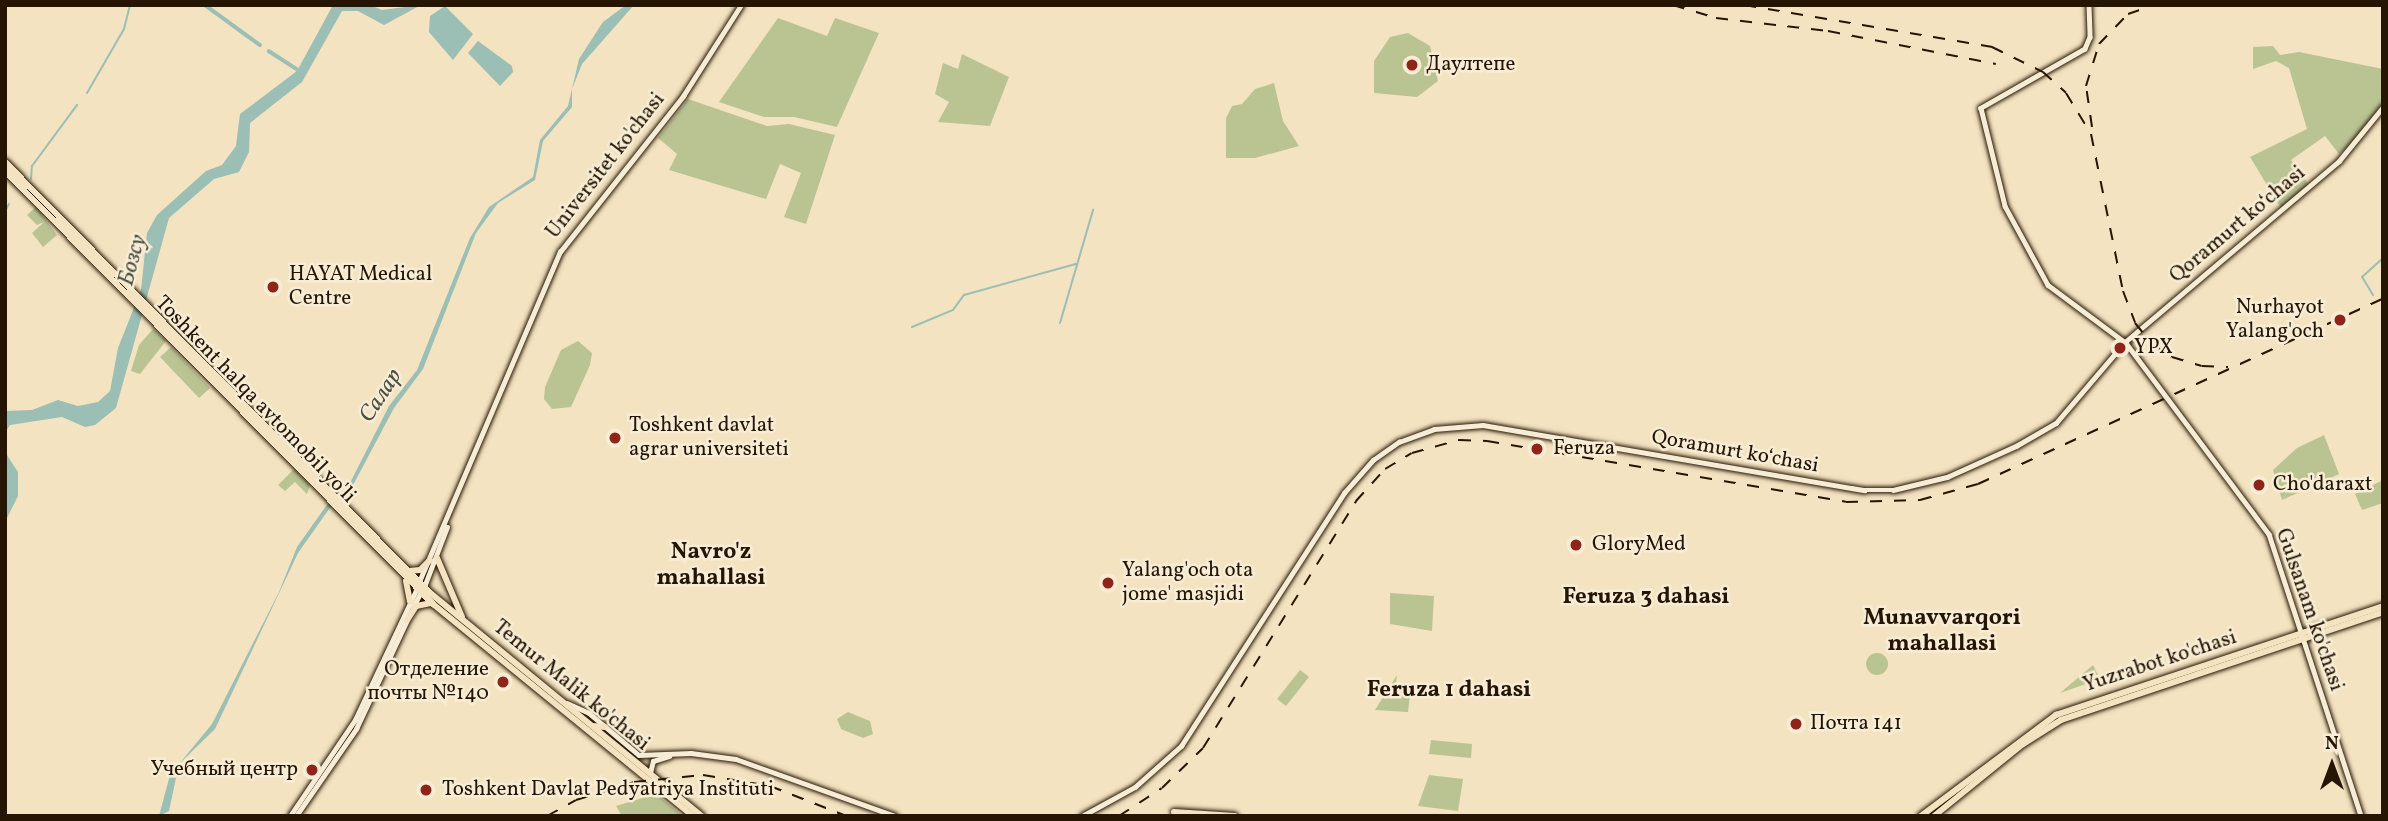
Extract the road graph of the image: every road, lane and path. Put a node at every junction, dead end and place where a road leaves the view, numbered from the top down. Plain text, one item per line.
1 (741, 5) edge
2 (2089, 5) edge
3 (2383, 109) edge
4 (5, 162) edge
5 (5, 172) edge
6 (59, 221) junction
7 (2125, 342) junction
8 (433, 559) junction
9 (403, 570) junction
10 (420, 587) junction
11 (410, 602) junction
12 (433, 604) junction
13 (2383, 606) edge
14 (2383, 612) edge
15 (407, 620) junction
16 (465, 621) junction
17 (2305, 638) junction
18 (563, 701) junction
19 (361, 714) junction
20 (605, 727) junction
21 (592, 729) junction
22 (335, 757) junction
23 (654, 760) junction
24 (633, 763) junction
25 (650, 773) junction
26 (1968, 786) junction
27 (1175, 814) edge
28 (290, 816) edge
29 (296, 816) edge
30 (694, 816) edge
31 (702, 816) edge
32 (893, 816) edge
33 (1084, 816) edge
34 (1235, 816) edge
35 (1921, 816) edge
36 (1934, 816) edge
37 (2361, 816) edge

1 - 8 main road, Universitet ko'chasi
2 - 7 main road, Gulsanam ko'chasi
3 - 7 main road, Qoramurt koʻchasi
4 - 6 main road, Toshkent halqa avtomobil yo'li
5 - 6 main road, Toshkent halqa avtomobil yo'li
6 - 9 main road, Toshkent halqa avtomobil yo'li
7 - 17 main road, Gulsanam ko'chasi
7 - 33 main road, Qoramurt koʻchasi
8 - 9 main road
8 - 10 main road, Universitet ko'chasi
8 - 16 main road
9 - 10 main road, Toshkent halqa avtomobil yo'li
9 - 11 main road
10 - 11 main road
10 - 12 main road, Temur Malik ko'chasi
10 - 15 main road
10 - 16 main road, Temur Malik ko'chasi
11 - 19 main road
12 - 15 main road
12 - 21 main road, Temur Malik ko'chasi
13 - 17 main road, Yuzrabot ko'chasi
14 - 17 main road, Yuzrabot ko'chasi
15 - 19 main road
16 - 18 main road, Temur Malik ko'chasi
17 - 26 main road, Yuzrabot ko'chasi
17 - 37 main road, Gulsanam ko'chasi
18 - 20 main road
18 - 21 main road, Temur Malik ko'chasi
19 - 22 main road
20 - 21 main road
20 - 32 main road
21 - 24 main road, Temur Malik ko'chasi
22 - 28 main road
22 - 29 main road
23 - 24 main road
23 - 25 main road
23 - 32 main road
24 - 25 main road, Temur Malik ko'chasi
24 - 30 main road, Temur Malik ko'chasi
25 - 31 main road, Temur Malik ko'chasi
26 - 35 main road
26 - 36 main road
27 - 34 main road

